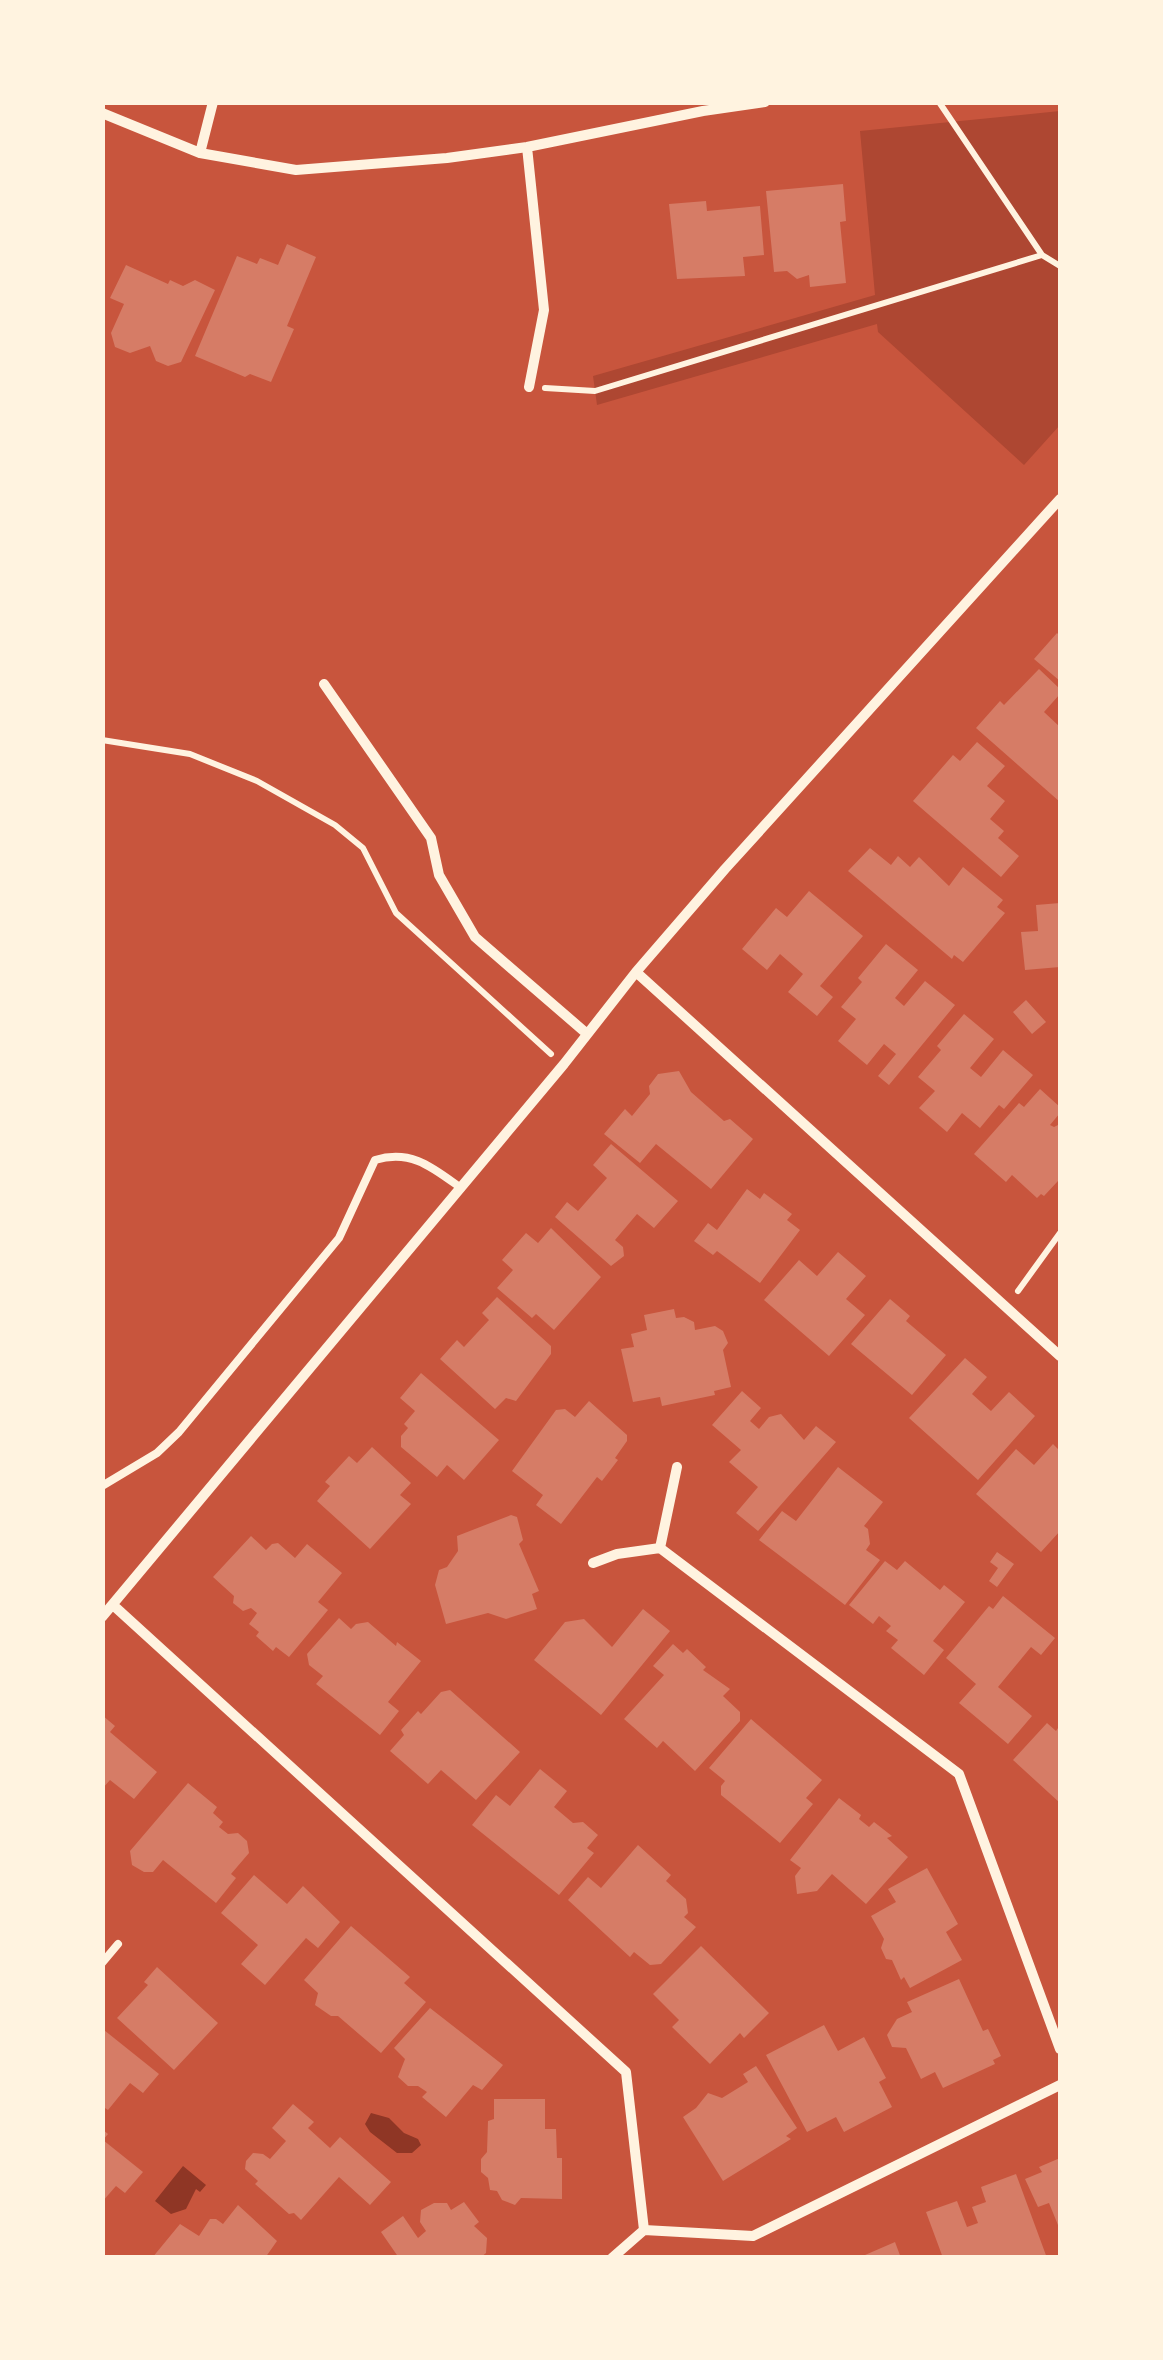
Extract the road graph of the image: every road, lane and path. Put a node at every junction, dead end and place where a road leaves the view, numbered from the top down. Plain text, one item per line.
1 (213, 102) edge
2 (766, 102) edge
3 (939, 102) edge
4 (102, 113) edge
5 (527, 147) junction
6 (200, 153) junction
7 (1042, 255) junction
8 (1060, 266) edge
9 (529, 387) joint
10 (1060, 499) edge
11 (324, 684) dead end
12 (102, 740) edge
13 (636, 972) junction
14 (586, 1033) junction
15 (564, 1064) junction
16 (461, 1188) junction
17 (1060, 1232) edge
18 (1006, 1308) junction
19 (1060, 1356) edge
20 (677, 1467) dead end
21 (102, 1486) edge
22 (660, 1548) junction
23 (593, 1563) dead end
24 (113, 1604) junction
25 (102, 1616) edge
26 (118, 1944) dead end
27 (102, 1963) edge
28 (1060, 2049) edge
29 (1060, 2085) edge
30 (644, 2230) junction
31 (612, 2258) edge

1 - 6 street
2 - 5 street
3 - 7 path
4 - 6 street
5 - 6 street
5 - 9 street
7 - 8 path
7 - 9 path
10 - 13 street
11 - 14 street
12 - 15 path
13 - 14 street
13 - 18 street
14 - 15 street
15 - 16 street
16 - 21 lane
16 - 24 street
17 - 18 path
18 - 19 street
20 - 22 street
22 - 23 street
22 - 28 street
24 - 25 street
24 - 30 street
26 - 27 lane
29 - 30 street
30 - 31 street

